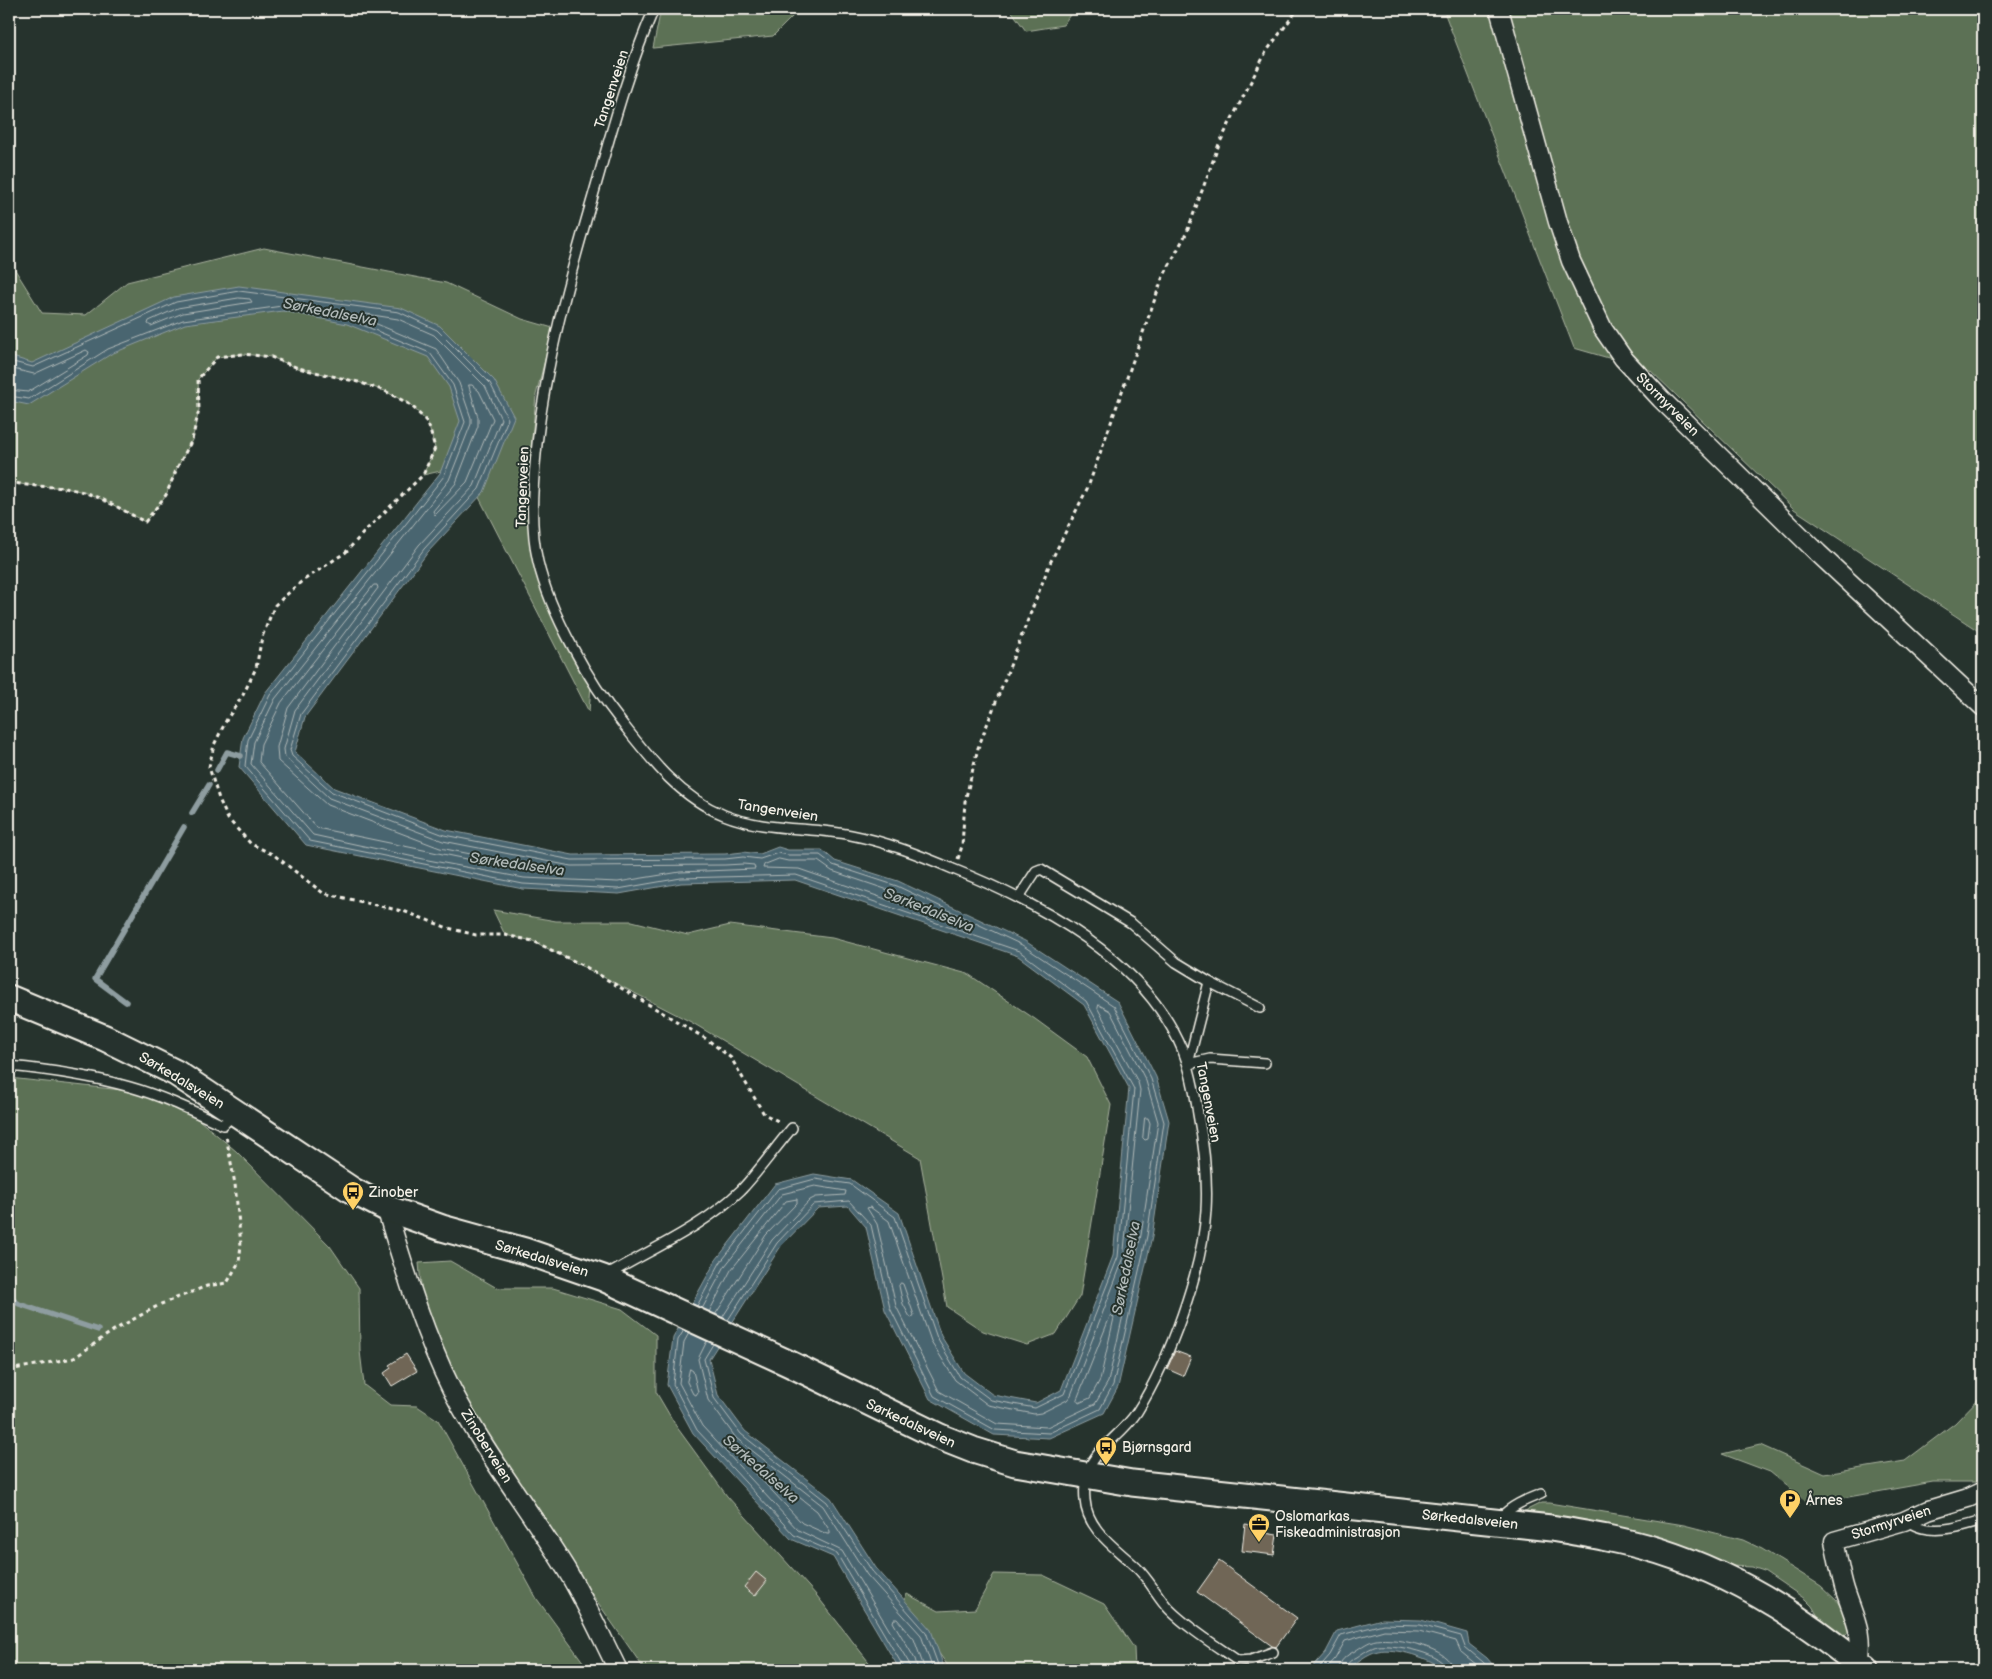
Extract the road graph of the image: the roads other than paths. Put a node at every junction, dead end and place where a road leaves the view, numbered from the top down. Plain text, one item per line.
1 (654, 9) edge
2 (1499, 9) edge
3 (1983, 707) edge
4 (1019, 898) junction
5 (1209, 982) junction
6 (9, 998) edge
7 (1260, 1008) dead end
8 (1265, 1063) dead end
9 (1188, 1064) junction
10 (9, 1066) edge
11 (230, 1118) junction
12 (792, 1128) road end
13 (386, 1208) junction
14 (603, 1278) junction
15 (1086, 1476) junction
16 (1983, 1490) edge
17 (1541, 1494) dead end
18 (1983, 1520) edge
19 (1904, 1521) junction
20 (1497, 1522) junction
21 (1273, 1652) dead end
22 (1861, 1667) edge
23 (618, 1670) edge

1 - 4 lane, Tangenveien
2 - 3 street, Stormyrveien
4 - 5 lane
4 - 9 lane, Tangenveien
5 - 7 lane
5 - 9 lane
6 - 11 street, Sørkedalsveien
8 - 9 lane
9 - 15 lane, Tangenveien
10 - 11 lane
11 - 13 street, Sørkedalsveien
12 - 14 lane
13 - 14 street, Sørkedalsveien
13 - 23 street, Zinoberveien
14 - 15 street, Sørkedalsveien
15 - 20 street, Sørkedalsveien
15 - 21 lane
16 - 19 street, Stormyrveien
17 - 20 lane
18 - 19 lane
19 - 22 street, Stormyrveien
20 - 22 street, Sørkedalsveien

